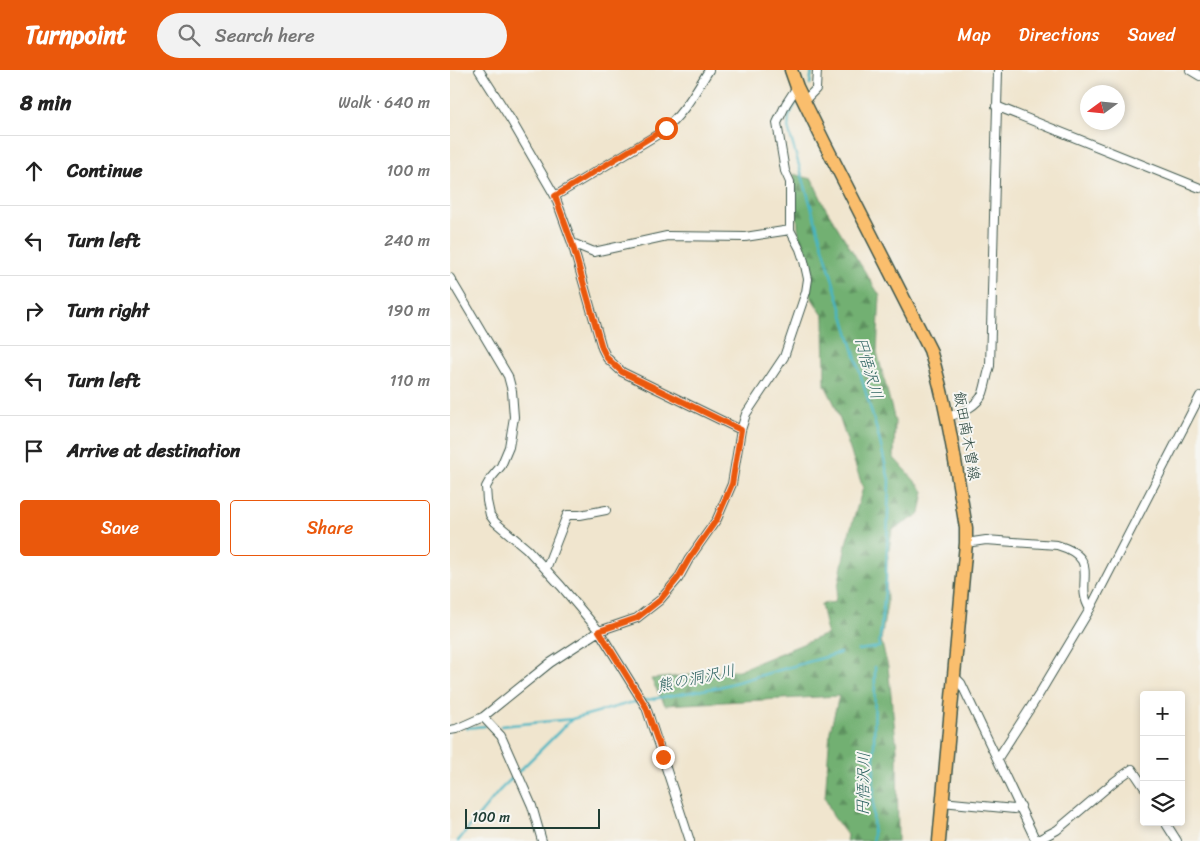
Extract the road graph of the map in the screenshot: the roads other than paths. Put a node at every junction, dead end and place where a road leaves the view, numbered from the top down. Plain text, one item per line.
1 (478, 70) edge
2 (709, 70) edge
3 (791, 70) edge
4 (817, 70) edge
5 (998, 70) edge
6 (1190, 70) edge
7 (1200, 76) edge
8 (797, 87) junction
9 (804, 102) junction
10 (996, 106) junction
11 (1200, 188) edge
12 (555, 196) junction
13 (790, 230) junction
14 (572, 243) junction
15 (450, 278) edge
16 (1200, 396) edge
17 (948, 416) junction
18 (741, 430) junction
19 (606, 510) dead end
20 (966, 543) junction
21 (546, 569) junction
22 (1090, 609) junction
23 (599, 631) junction
24 (954, 676) junction
25 (483, 717) junction
26 (450, 730) edge
27 (998, 758) junction
28 (1140, 781) edge
29 (942, 802) junction
30 (1021, 806) junction
31 (1168, 826) edge
32 (542, 841) edge
33 (690, 841) edge
34 (939, 841) edge
35 (1036, 841) edge
36 (1177, 841) edge

1 - 12 street
2 - 12 street
3 - 8 main road, 飯田南木曽線
4 - 9 street
5 - 10 street
6 - 7 street
8 - 9 main road, 飯田南木曽線
8 - 13 street
9 - 17 main road, 飯田南木曽線
10 - 11 street
10 - 17 street
12 - 14 street
13 - 14 street
13 - 18 street
14 - 18 street
15 - 21 street
16 - 22 street
17 - 20 main road, 飯田南木曽線
18 - 23 street
19 - 21 street
20 - 22 street
20 - 24 main road, 飯田南木曽線
21 - 23 street
22 - 27 street
23 - 25 street
23 - 33 street
24 - 27 street
24 - 29 main road, 飯田南木曽線
25 - 26 street
25 - 32 street
27 - 30 street
28 - 35 street
29 - 30 street
29 - 34 main road, 飯田南木曽線
30 - 35 street
31 - 36 street

